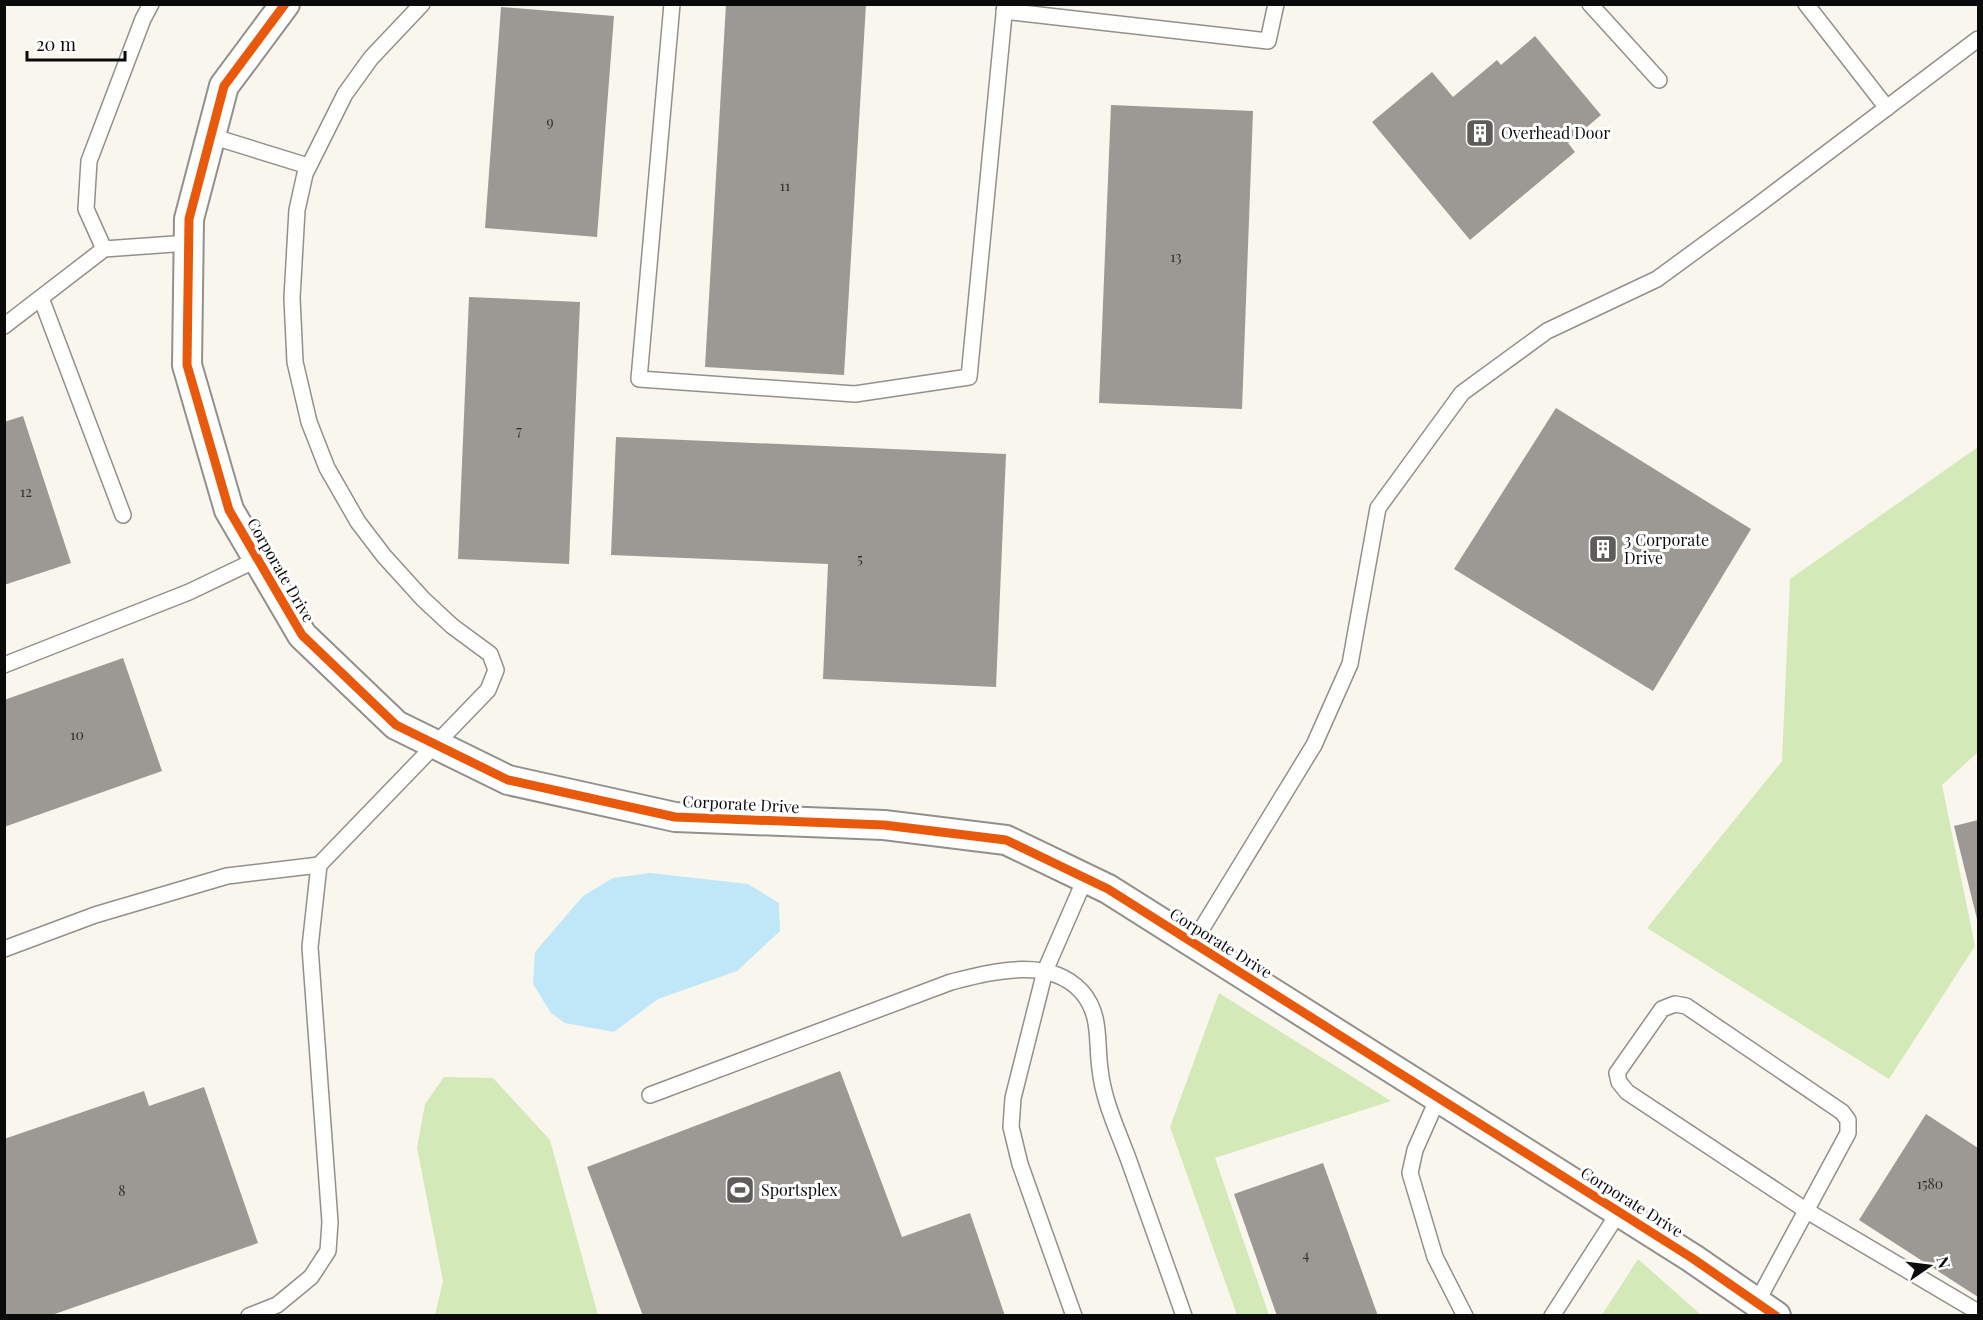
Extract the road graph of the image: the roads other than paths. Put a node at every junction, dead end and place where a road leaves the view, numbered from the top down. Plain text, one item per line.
1 (151, 4) edge
2 (285, 4) edge
3 (422, 4) edge
4 (672, 4) edge
5 (1276, 4) edge
6 (1590, 4) edge
7 (1806, 4) edge
8 (1004, 8) edge
9 (1978, 39) edge
10 (1659, 80) dead end
11 (1887, 108) junction
12 (211, 136) junction
13 (308, 166) junction
14 (188, 243) junction
15 (104, 249) junction
16 (40, 298) junction
17 (4, 326) edge
18 (123, 515) dead end
19 (258, 559) junction
20 (4, 665) edge
21 (435, 744) junction
22 (319, 865) junction
23 (1085, 879) junction
24 (1193, 944) junction
25 (4, 949) edge
26 (1045, 971) junction
27 (650, 1095) dead end
28 (1438, 1098) junction
29 (1807, 1211) junction
30 (1619, 1212) junction
31 (1767, 1309) edge
32 (1978, 1312) edge
33 (249, 1316) edge
34 (1074, 1316) edge
35 (1184, 1316) edge
36 (1465, 1316) edge
37 (1552, 1316) edge

1 - 15 lane
2 - 12 street, Corporate Drive
3 - 13 lane
4 - 8 lane
5 - 8 lane
6 - 10 lane
7 - 11 lane
9 - 11 lane
11 - 24 lane
12 - 13 lane
12 - 14 street, Corporate Drive
13 - 21 lane
14 - 15 lane
14 - 19 street, Corporate Drive
15 - 16 lane
16 - 17 lane
16 - 18 lane
19 - 20 lane
19 - 21 street, Corporate Drive
21 - 22 lane
21 - 23 street, Corporate Drive
22 - 25 lane
22 - 33 lane
23 - 24 street, Corporate Drive
23 - 26 lane
24 - 28 street, Corporate Drive
26 - 27 lane
26 - 34 lane
26 - 35 lane
28 - 30 street, Corporate Drive
28 - 36 lane
29 - 29 lane
29 - 31 lane
29 - 32 lane
30 - 31 street, Corporate Drive
30 - 37 lane

